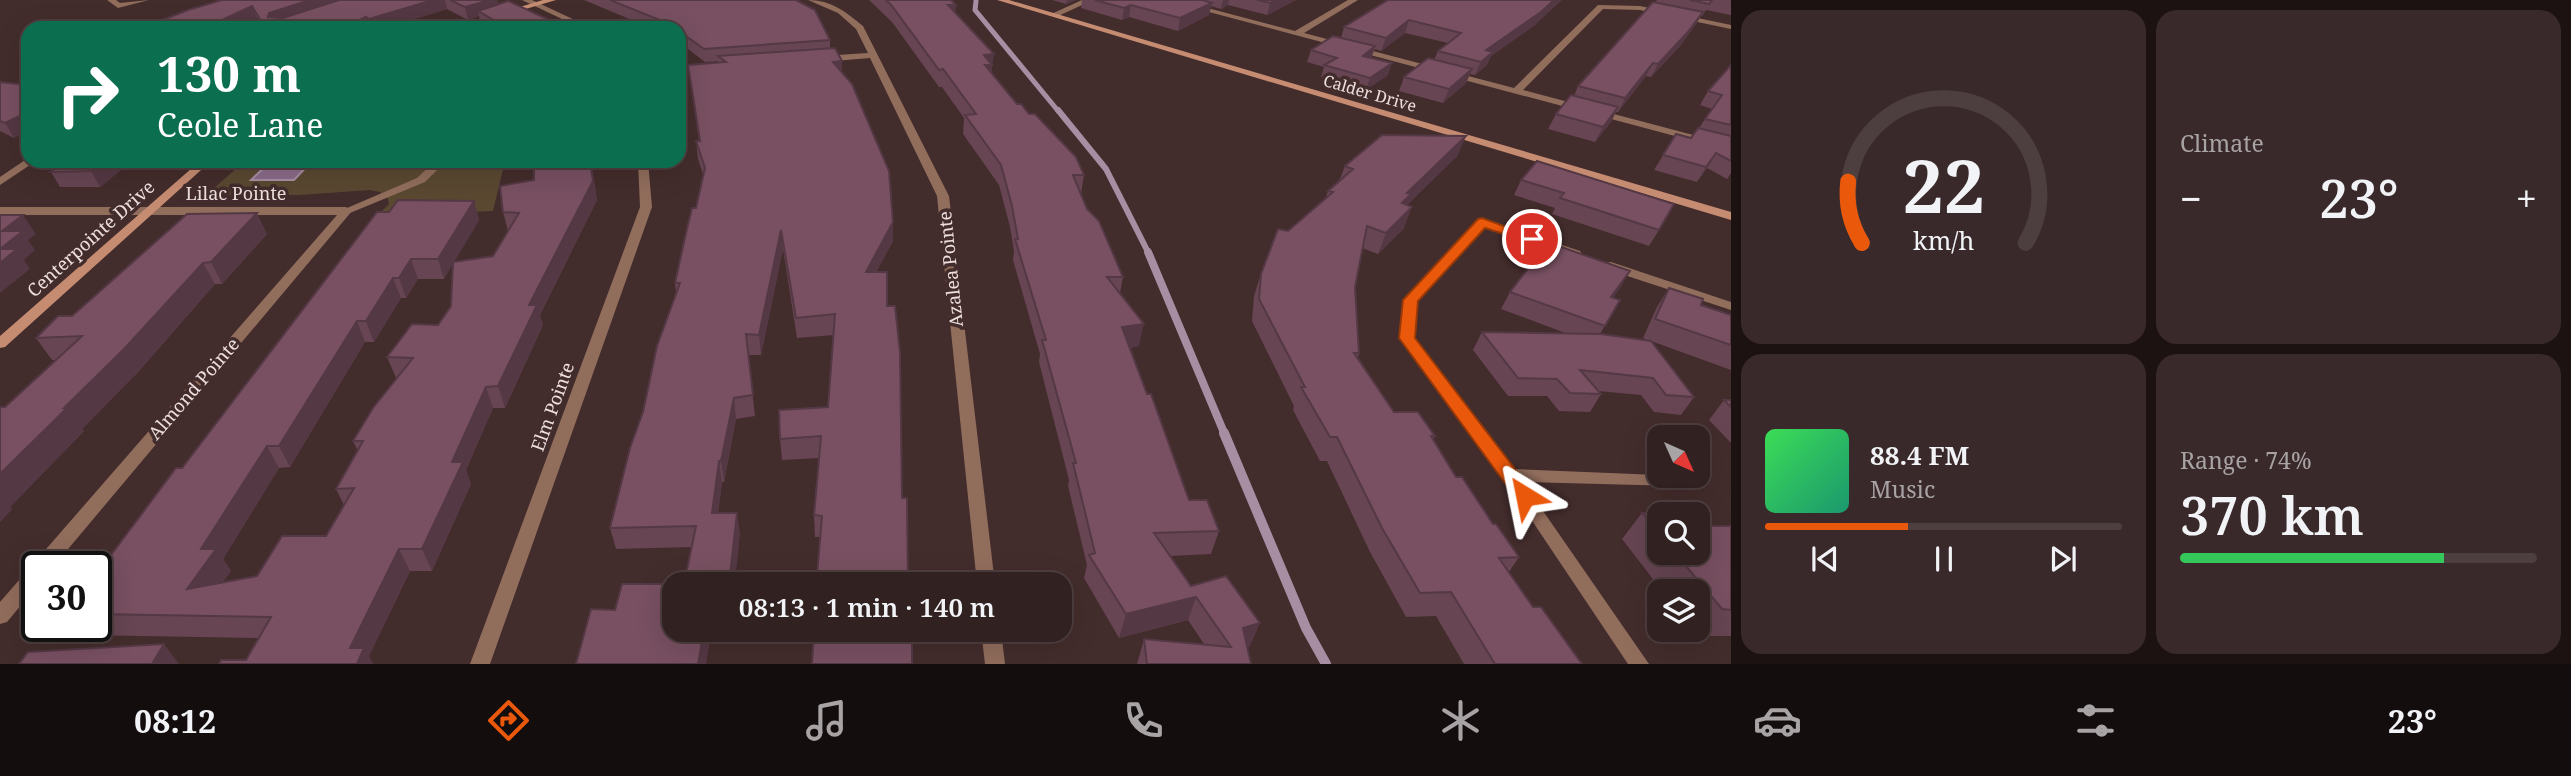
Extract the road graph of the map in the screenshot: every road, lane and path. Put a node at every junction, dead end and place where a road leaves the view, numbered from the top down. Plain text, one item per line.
1 (111, 0) edge
2 (145, 0) edge
3 (526, 0) edge
4 (552, 0) edge
5 (812, 0) edge
6 (1001, 0) edge
7 (1089, 0) edge
8 (1168, 0) edge
9 (1354, 0) edge
10 (536, 4) junction
11 (1053, 15) junction
12 (477, 21) edge
13 (573, 21) edge
14 (1731, 27) edge
15 (1296, 34) junction
16 (873, 55) junction
17 (812, 60) edge
18 (719, 66) edge
19 (686, 68) edge
20 (1516, 92) junction
21 (1731, 148) edge
22 (21, 167) edge
23 (198, 168) edge
24 (434, 168) edge
25 (643, 168) edge
26 (0, 182) edge
27 (0, 211) edge
28 (147, 211) junction
29 (346, 211) junction
30 (1731, 216) edge
31 (1731, 306) edge
32 (0, 344) edge
33 (1510, 475) junction
34 (1647, 479) edge
35 (55, 551) edge
36 (985, 572) edge
37 (21, 591) edge
38 (0, 615) edge
39 (992, 642) edge
40 (480, 664) edge
41 (995, 664) edge
42 (1639, 664) edge

1 - 2 street
3 - 10 street
4 - 10 street
5 - 16 street, Azalea Pointe
6 - 11 street, Calder Drive
7 - 11 street
8 - 15 street
9 - 15 street
10 - 12 street
10 - 13 street
11 - 30 street, Calder Drive
14 - 20 street
15 - 20 street
16 - 17 street
16 - 36 street, Azalea Pointe
18 - 19 street
20 - 21 street
22 - 26 street
23 - 28 street, Centerpointe Drive
24 - 29 street
25 - 40 street, Elm Pointe
27 - 28 street, Lilac Pointe
28 - 29 street, Lilac Pointe
28 - 32 street, Centerpointe Drive
29 - 35 street, Almond Pointe
31 - 33 street
33 - 34 street
33 - 42 street
37 - 38 street
39 - 41 street

